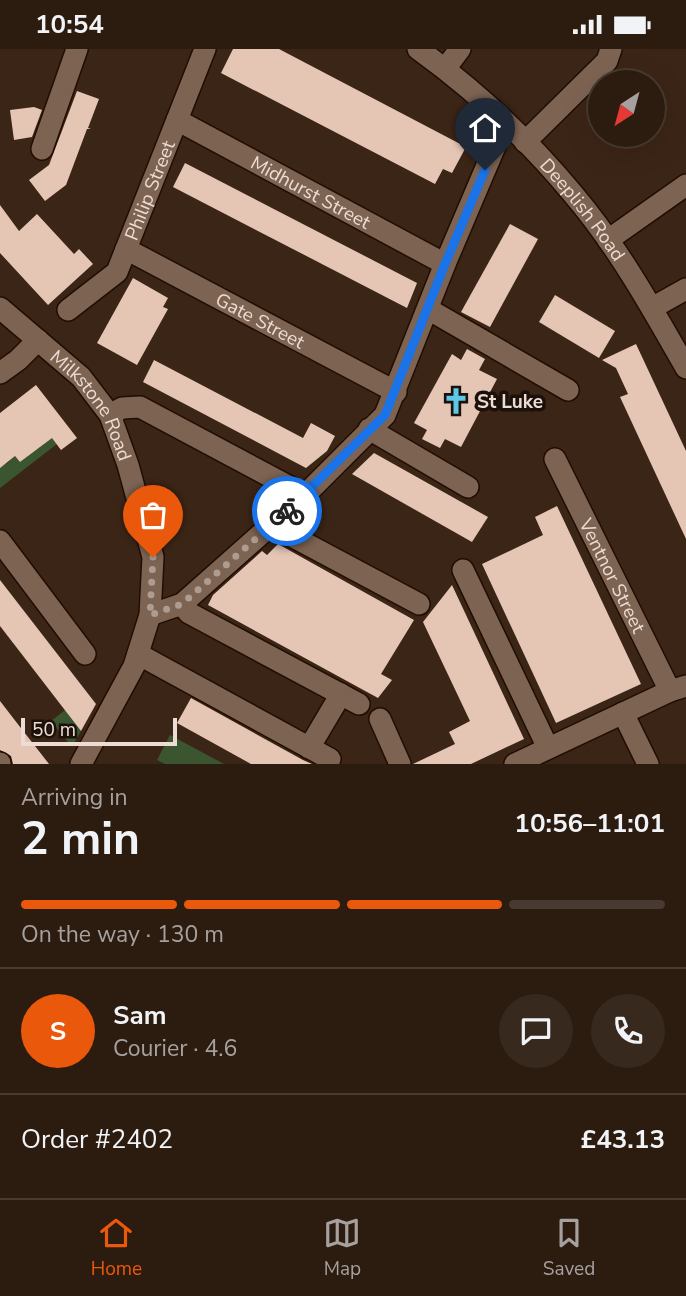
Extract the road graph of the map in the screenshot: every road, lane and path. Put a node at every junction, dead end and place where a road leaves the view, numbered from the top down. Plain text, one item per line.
1 (77, 49) edge
2 (205, 49) edge
3 (418, 49) edge
4 (460, 49) edge
5 (611, 49) edge
6 (445, 69) junction
7 (177, 120) junction
8 (505, 123) junction
9 (525, 142) junction
10 (42, 149) dead end
11 (686, 185) edge
12 (608, 240) junction
13 (126, 249) junction
14 (445, 264) junction
15 (686, 289) edge
16 (0, 308) edge
17 (652, 308) junction
18 (428, 309) junction
19 (68, 310) dead end
20 (38, 340) junction
21 (686, 368) edge
22 (0, 373) edge
23 (568, 390) dead end
24 (396, 392) junction
25 (110, 415) junction
26 (369, 429) junction
27 (555, 459) dead end
28 (468, 487) dead end
29 (305, 495) junction
30 (271, 525) junction
31 (0, 541) edge
32 (463, 570) dead end
33 (182, 604) junction
34 (419, 604) dead end
35 (150, 615) junction
36 (85, 654) dead end
37 (138, 654) junction
38 (678, 688) edge
39 (623, 713) junction
40 (380, 719) dead end
41 (309, 748) junction
42 (548, 748) junction
43 (330, 759) dead end
44 (81, 764) edge
45 (400, 764) edge
46 (515, 764) edge
47 (648, 764) edge

1 - 10 street
2 - 7 street, Philip Street
3 - 6 street, Deeplish Road
4 - 6 street
5 - 9 street
6 - 8 street, Deeplish Road
7 - 13 street, Philip Street
7 - 14 street, Midhurst Street
8 - 9 street, Deeplish Road
8 - 14 street
9 - 12 street, Deeplish Road
11 - 12 street
12 - 17 street, Deeplish Road
13 - 19 street, Philip Street
13 - 24 street, Gate Street
14 - 18 street
15 - 17 street
16 - 20 street, Milkstone Road
17 - 21 street, Deeplish Road
18 - 23 street
18 - 24 street
20 - 22 street
20 - 25 street, Milkstone Road
24 - 26 street
25 - 29 street
25 - 35 street, Milkstone Road
26 - 28 street
26 - 29 street
27 - 38 street, Ventnor Street
29 - 30 street
30 - 33 street
30 - 34 street
31 - 36 street
32 - 42 street
33 - 35 street
33 - 41 street
35 - 37 street, Milkstone Road
37 - 41 street
37 - 44 street, Milkstone Road
38 - 39 street
39 - 42 street
39 - 47 street
40 - 45 street
41 - 43 street
42 - 46 street

